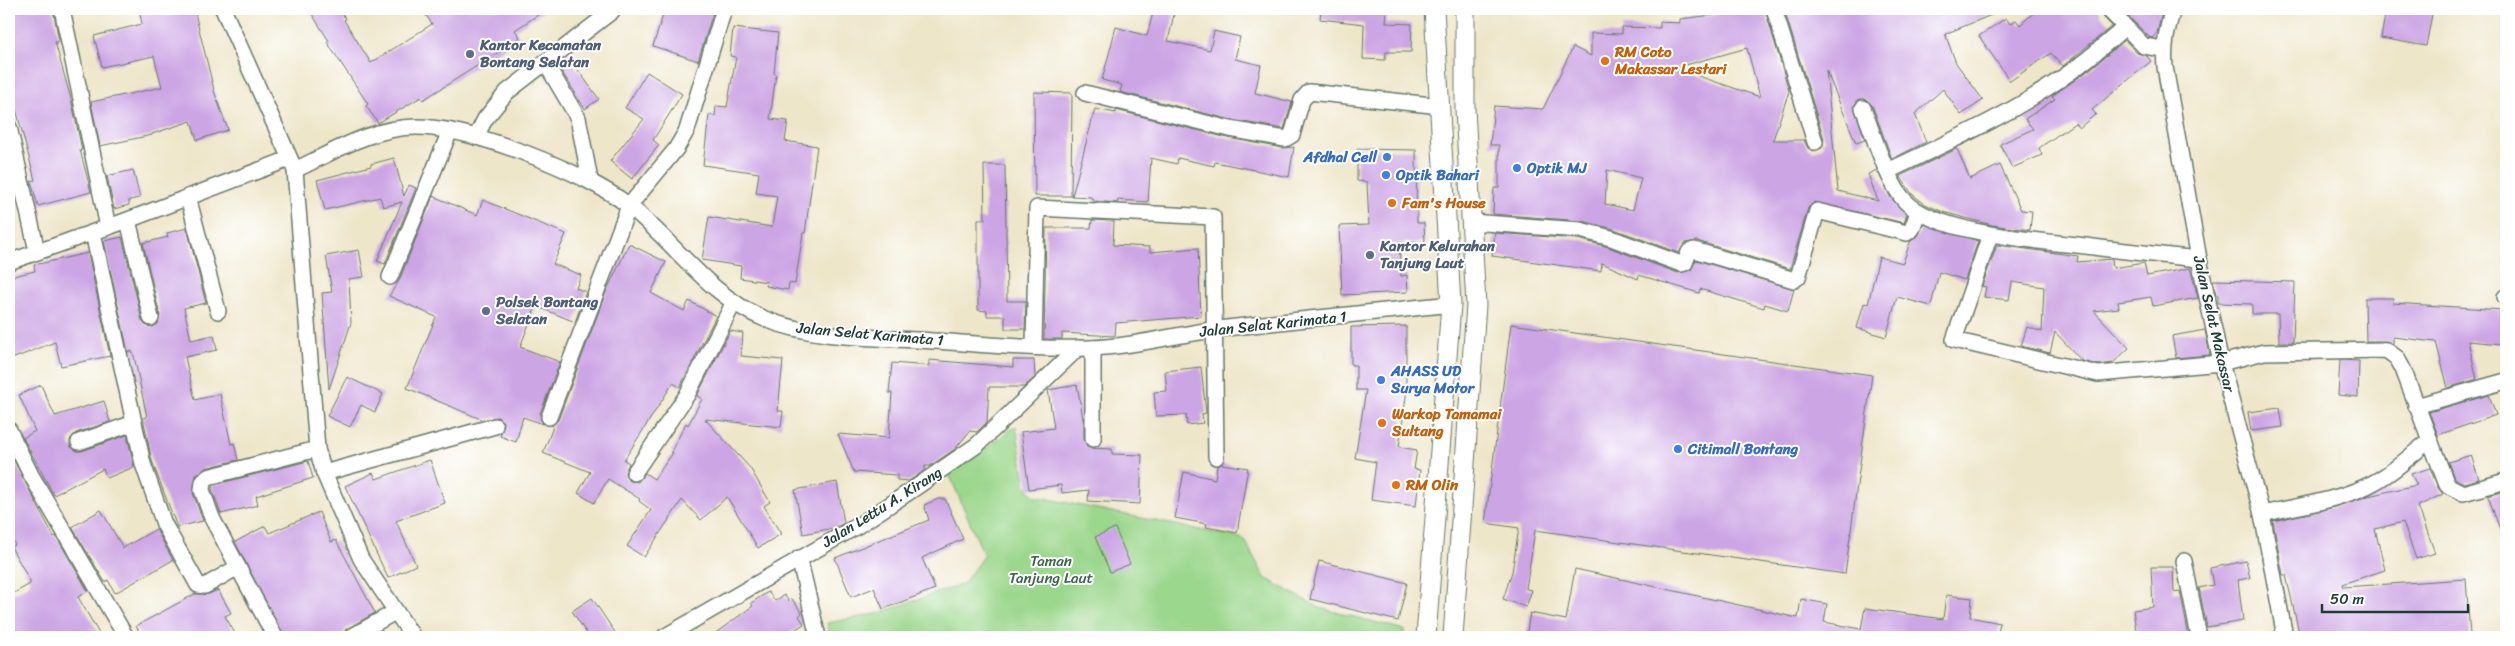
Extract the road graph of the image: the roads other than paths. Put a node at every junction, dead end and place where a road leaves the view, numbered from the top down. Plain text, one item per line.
1 (62, 9) edge
2 (223, 9) edge
3 (724, 9) edge
4 (1434, 9) edge
5 (1465, 9) edge
6 (1774, 9) edge
7 (2108, 9) edge
8 (2173, 9) edge
9 (612, 12) dead end
10 (2125, 27) junction
11 (2163, 49) junction
12 (544, 62) junction
13 (1086, 93) dead end
14 (1441, 106) junction
15 (1863, 108) dead end
16 (9, 127) edge
17 (450, 131) junction
18 (476, 137) junction
19 (1815, 142) dead end
20 (292, 164) junction
21 (1888, 171) junction
22 (590, 180) junction
23 (188, 198) junction
24 (629, 206) junction
25 (1918, 212) junction
26 (128, 220) junction
27 (1471, 222) junction
28 (108, 227) junction
29 (93, 233) junction
30 (1990, 235) junction
31 (37, 251) junction
32 (2199, 260) junction
33 (9, 262) edge
34 (390, 277) dead end
35 (734, 302) junction
36 (1451, 304) junction
37 (218, 311) dead end
38 (151, 318) dead end
39 (1215, 330) junction
40 (1034, 346) junction
41 (1086, 348) junction
42 (2221, 363) junction
43 (2506, 382) edge
44 (2416, 406) junction
45 (549, 417) dead end
46 (134, 423) junction
47 (495, 426) dead end
48 (9, 430) edge
49 (1093, 438) dead end
50 (2430, 440) junction
51 (79, 442) dead end
52 (317, 449) junction
53 (1216, 457) dead end
54 (324, 473) junction
55 (634, 473) dead end
56 (2506, 481) edge
57 (2262, 514) junction
58 (799, 558) junction
59 (2184, 561) dead end
60 (238, 567) junction
61 (395, 612) junction
62 (126, 637) edge
63 (275, 637) edge
64 (351, 637) edge
65 (413, 637) edge
66 (664, 637) edge
67 (818, 637) edge
68 (1426, 637) edge
69 (1453, 637) edge
70 (2199, 637) edge
71 (2285, 637) edge

1 - 28 street
2 - 20 street
3 - 24 street
4 - 14 street
5 - 27 street
6 - 19 street
7 - 10 street
8 - 11 street, Jalan Selat Makassar
9 - 12 street
10 - 11 street
10 - 21 street
11 - 32 street, Jalan Selat Makassar
12 - 18 street
12 - 22 street
13 - 14 street
14 - 36 street
15 - 21 street
16 - 31 street
17 - 18 street, Jalan Selat Karimata 1
17 - 20 street, Jalan Selat Karimata 1
17 - 34 street
18 - 22 street, Jalan Selat Karimata 1
20 - 23 street, Jalan Selat Karimata 1
20 - 52 street
21 - 25 street
22 - 24 street, Jalan Selat Karimata 1
23 - 26 street, Jalan Selat Karimata 1
23 - 37 street
24 - 35 street, Jalan Selat Karimata 1
24 - 45 street
25 - 27 street
25 - 30 street
26 - 28 street, Jalan Selat Karimata 1
26 - 38 street
27 - 69 street
28 - 29 street, Jalan Selat Karimata 1
29 - 31 street, Jalan Selat Karimata 1
29 - 46 street
30 - 32 street
30 - 42 street
31 - 33 street, Jalan Selat Karimata 1
32 - 42 street, Jalan Selat Makassar
35 - 40 street, Jalan Selat Karimata 1
35 - 55 street
36 - 39 street, Jalan Selat Karimata 1
36 - 68 street
39 - 40 street
39 - 41 street, Jalan Selat Karimata 1
39 - 53 street
40 - 41 street, Jalan Selat Karimata 1
41 - 49 street
41 - 58 street, Jalan Lettu A. Kirang
42 - 44 street
42 - 57 street, Jalan Selat Makassar
43 - 44 street
44 - 50 street
46 - 51 street
46 - 60 street
47 - 54 street
48 - 62 street
50 - 56 street
50 - 57 street
52 - 54 street
52 - 60 street
54 - 61 street
57 - 71 street, Jalan Selat Makassar
58 - 66 street, Jalan Lettu A. Kirang
58 - 67 street
59 - 70 street
60 - 63 street
61 - 64 street
61 - 65 street

